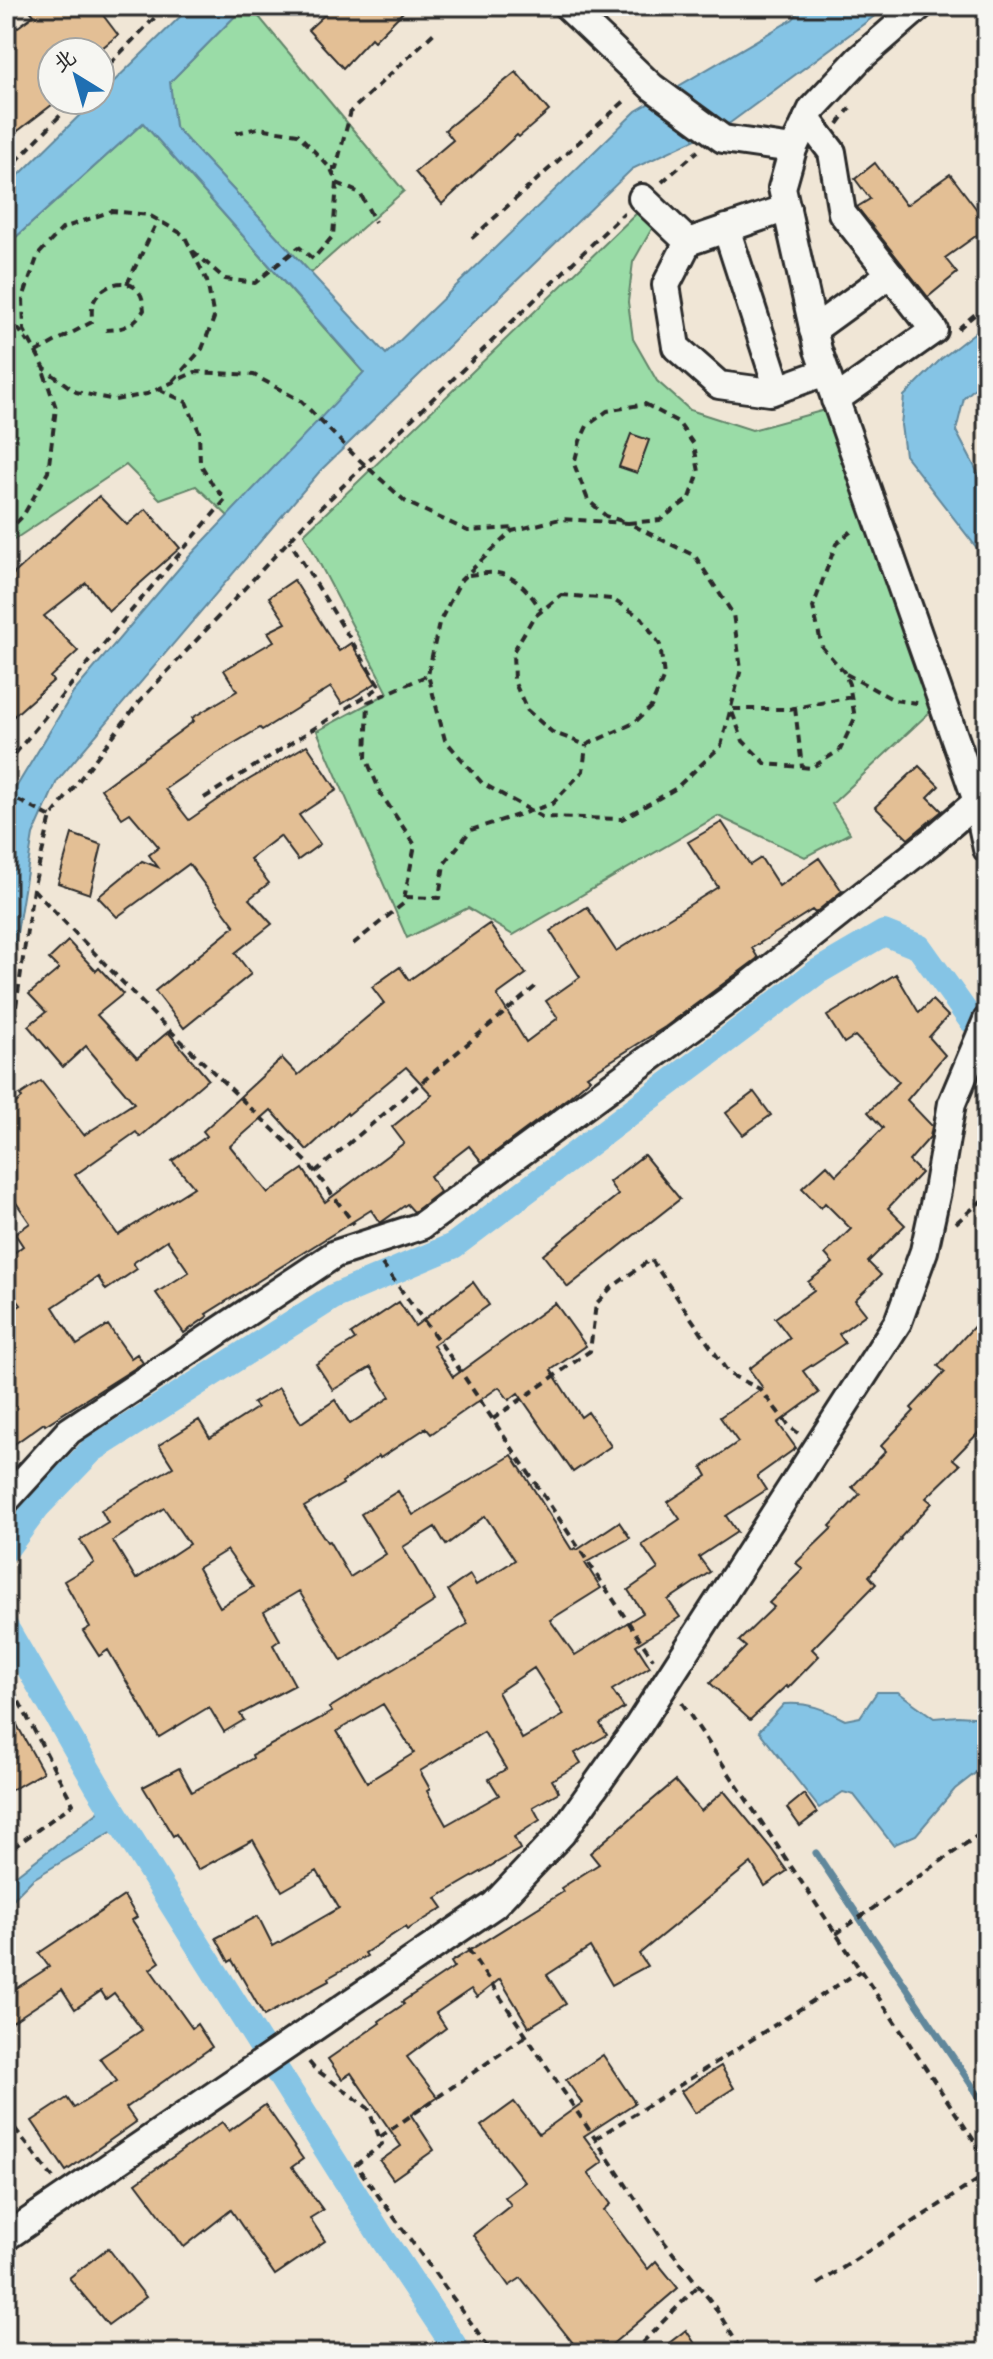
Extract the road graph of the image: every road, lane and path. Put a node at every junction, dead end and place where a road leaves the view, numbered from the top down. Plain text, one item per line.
1 (166, 6) edge
2 (567, 6) edge
3 (920, 6) edge
4 (435, 32) dead end
5 (116, 58) edge
6 (649, 84) junction
7 (60, 116) edge
8 (807, 119) junction
9 (714, 132) junction
10 (236, 133) dead end
11 (793, 149) junction
12 (331, 169) junction
13 (6, 172) edge
14 (337, 183) junction
15 (642, 198) junction
16 (787, 208) junction
17 (158, 220) junction
18 (375, 222) dead end
19 (726, 228) junction
20 (472, 238) dead end
21 (688, 242) junction
22 (191, 249) junction
23 (890, 274) junction
24 (127, 284) junction
25 (6, 318) edge
26 (103, 330) dead end
27 (813, 330) junction
28 (36, 352) junction
29 (40, 360) junction
30 (825, 372) junction
31 (173, 381) junction
32 (158, 389) junction
33 (778, 389) junction
34 (835, 400) junction
35 (365, 465) junction
36 (875, 513) junction
37 (628, 523) junction
38 (525, 528) junction
39 (6, 533) edge
40 (289, 540) junction
41 (467, 575) junction
42 (541, 611) junction
43 (844, 672) junction
44 (428, 675) junction
45 (852, 697) junction
46 (941, 699) junction
47 (795, 708) junction
48 (731, 709) junction
49 (586, 745) junction
50 (6, 765) edge
51 (802, 767) junction
52 (6, 794) edge
53 (982, 797) edge
54 (204, 798) dead end
55 (530, 810) junction
56 (51, 817) junction
57 (987, 849) edge
58 (405, 897) junction
59 (353, 944) dead end
60 (535, 987) dead end
61 (987, 1020) edge
62 (6, 1076) edge
63 (315, 1172) dead end
64 (493, 1419) dead end
65 (818, 1446) junction
66 (6, 1500) edge
67 (6, 1677) edge
68 (667, 1681) junction
69 (987, 1829) edge
70 (6, 1853) edge
71 (455, 1931) junction
72 (836, 1934) junction
73 (860, 1971) junction
74 (526, 2036) junction
75 (294, 2041) junction
76 (6, 2117) edge
77 (8, 2125) edge
78 (380, 2137) junction
79 (595, 2139) junction
80 (987, 2160) edge
81 (987, 2174) edge
82 (67, 2196) junction
83 (6, 2237) edge
84 (818, 2284) dead end
85 (698, 2286) junction
86 (493, 2353) edge
87 (632, 2353) edge
88 (743, 2353) edge

1 - 5 path
2 - 6 street
3 - 8 street
4 - 12 path
6 - 9 street
6 - 20 path
7 - 13 path
8 - 11 street
8 - 23 street
9 - 11 street
9 - 15 path
10 - 12 path
11 - 16 street
12 - 14 path
14 - 18 path
14 - 22 path
15 - 21 street
15 - 35 path
16 - 19 street
16 - 27 street
17 - 22 path
17 - 24 path
17 - 28 path
19 - 21 street
19 - 33 street
21 - 33 street
22 - 31 path
23 - 27 street
23 - 34 street
24 - 26 path
24 - 28 path
25 - 29 path
27 - 30 street
28 - 29 path
29 - 32 path
29 - 39 path
30 - 33 street
30 - 34 street
31 - 32 path
31 - 35 path
32 - 50 path
34 - 36 street
35 - 38 path
35 - 40 path
36 - 43 path
36 - 46 street
37 - 37 path
37 - 38 path
37 - 48 path
38 - 41 path
40 - 54 path
40 - 56 path
41 - 42 path
41 - 44 path
42 - 49 path
42 - 49 path
43 - 45 path
43 - 46 path
44 - 55 path
44 - 58 path
45 - 47 path
45 - 51 path
46 - 53 street
47 - 48 path
47 - 51 path
48 - 51 path
48 - 55 path
49 - 55 path
52 - 56 path
53 - 57 street
53 - 66 street
55 - 58 path
56 - 62 path
58 - 59 path
60 - 63 path
61 - 65 street
64 - 65 path
65 - 68 street
67 - 70 path
68 - 71 street
68 - 72 path
69 - 72 path
71 - 74 path
71 - 75 street
72 - 73 path
73 - 79 path
73 - 80 path
74 - 78 path
74 - 79 path
75 - 78 path
75 - 82 street
76 - 77 path
77 - 82 path
78 - 86 path
79 - 85 path
81 - 84 path
82 - 83 street
85 - 87 path
85 - 88 path

